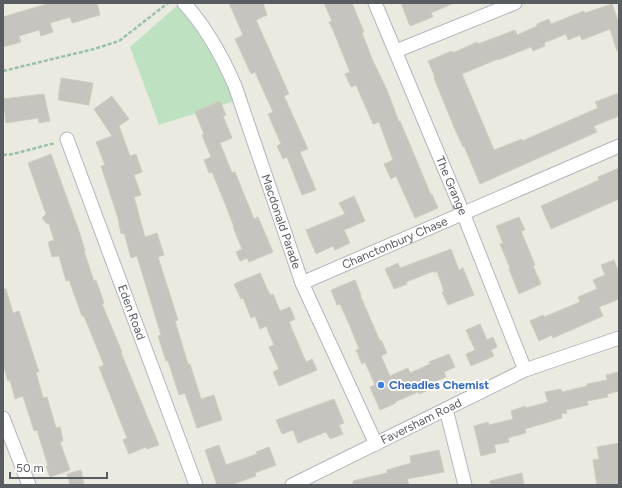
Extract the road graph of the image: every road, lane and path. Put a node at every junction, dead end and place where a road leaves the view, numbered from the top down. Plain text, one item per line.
1 (168, 3) edge
2 (184, 3) edge
3 (375, 3) edge
4 (515, 3) edge
5 (396, 51) junction
6 (3, 71) edge
7 (67, 139) joint
8 (619, 146) edge
9 (3, 155) edge
10 (464, 213) junction
11 (302, 283) junction
12 (619, 338) edge
13 (525, 370) junction
14 (446, 409) junction
15 (3, 418) edge
16 (376, 444) junction
17 (29, 485) edge
18 (196, 485) edge
19 (292, 485) edge
20 (465, 485) edge

1 - 6 path
2 - 11 street, Macdonald Parade
3 - 5 street, The Grange
4 - 5 street
5 - 10 street, The Grange
7 - 9 path
7 - 18 street, Eden Road
8 - 10 street, Chanctonbury Chase
10 - 11 street, Chanctonbury Chase
10 - 13 street, The Grange
11 - 16 street, Macdonald Parade
12 - 13 street, Faversham Road
13 - 14 street, Faversham Road
14 - 16 street, Faversham Road
14 - 20 street
15 - 17 street
16 - 19 street, Faversham Road

